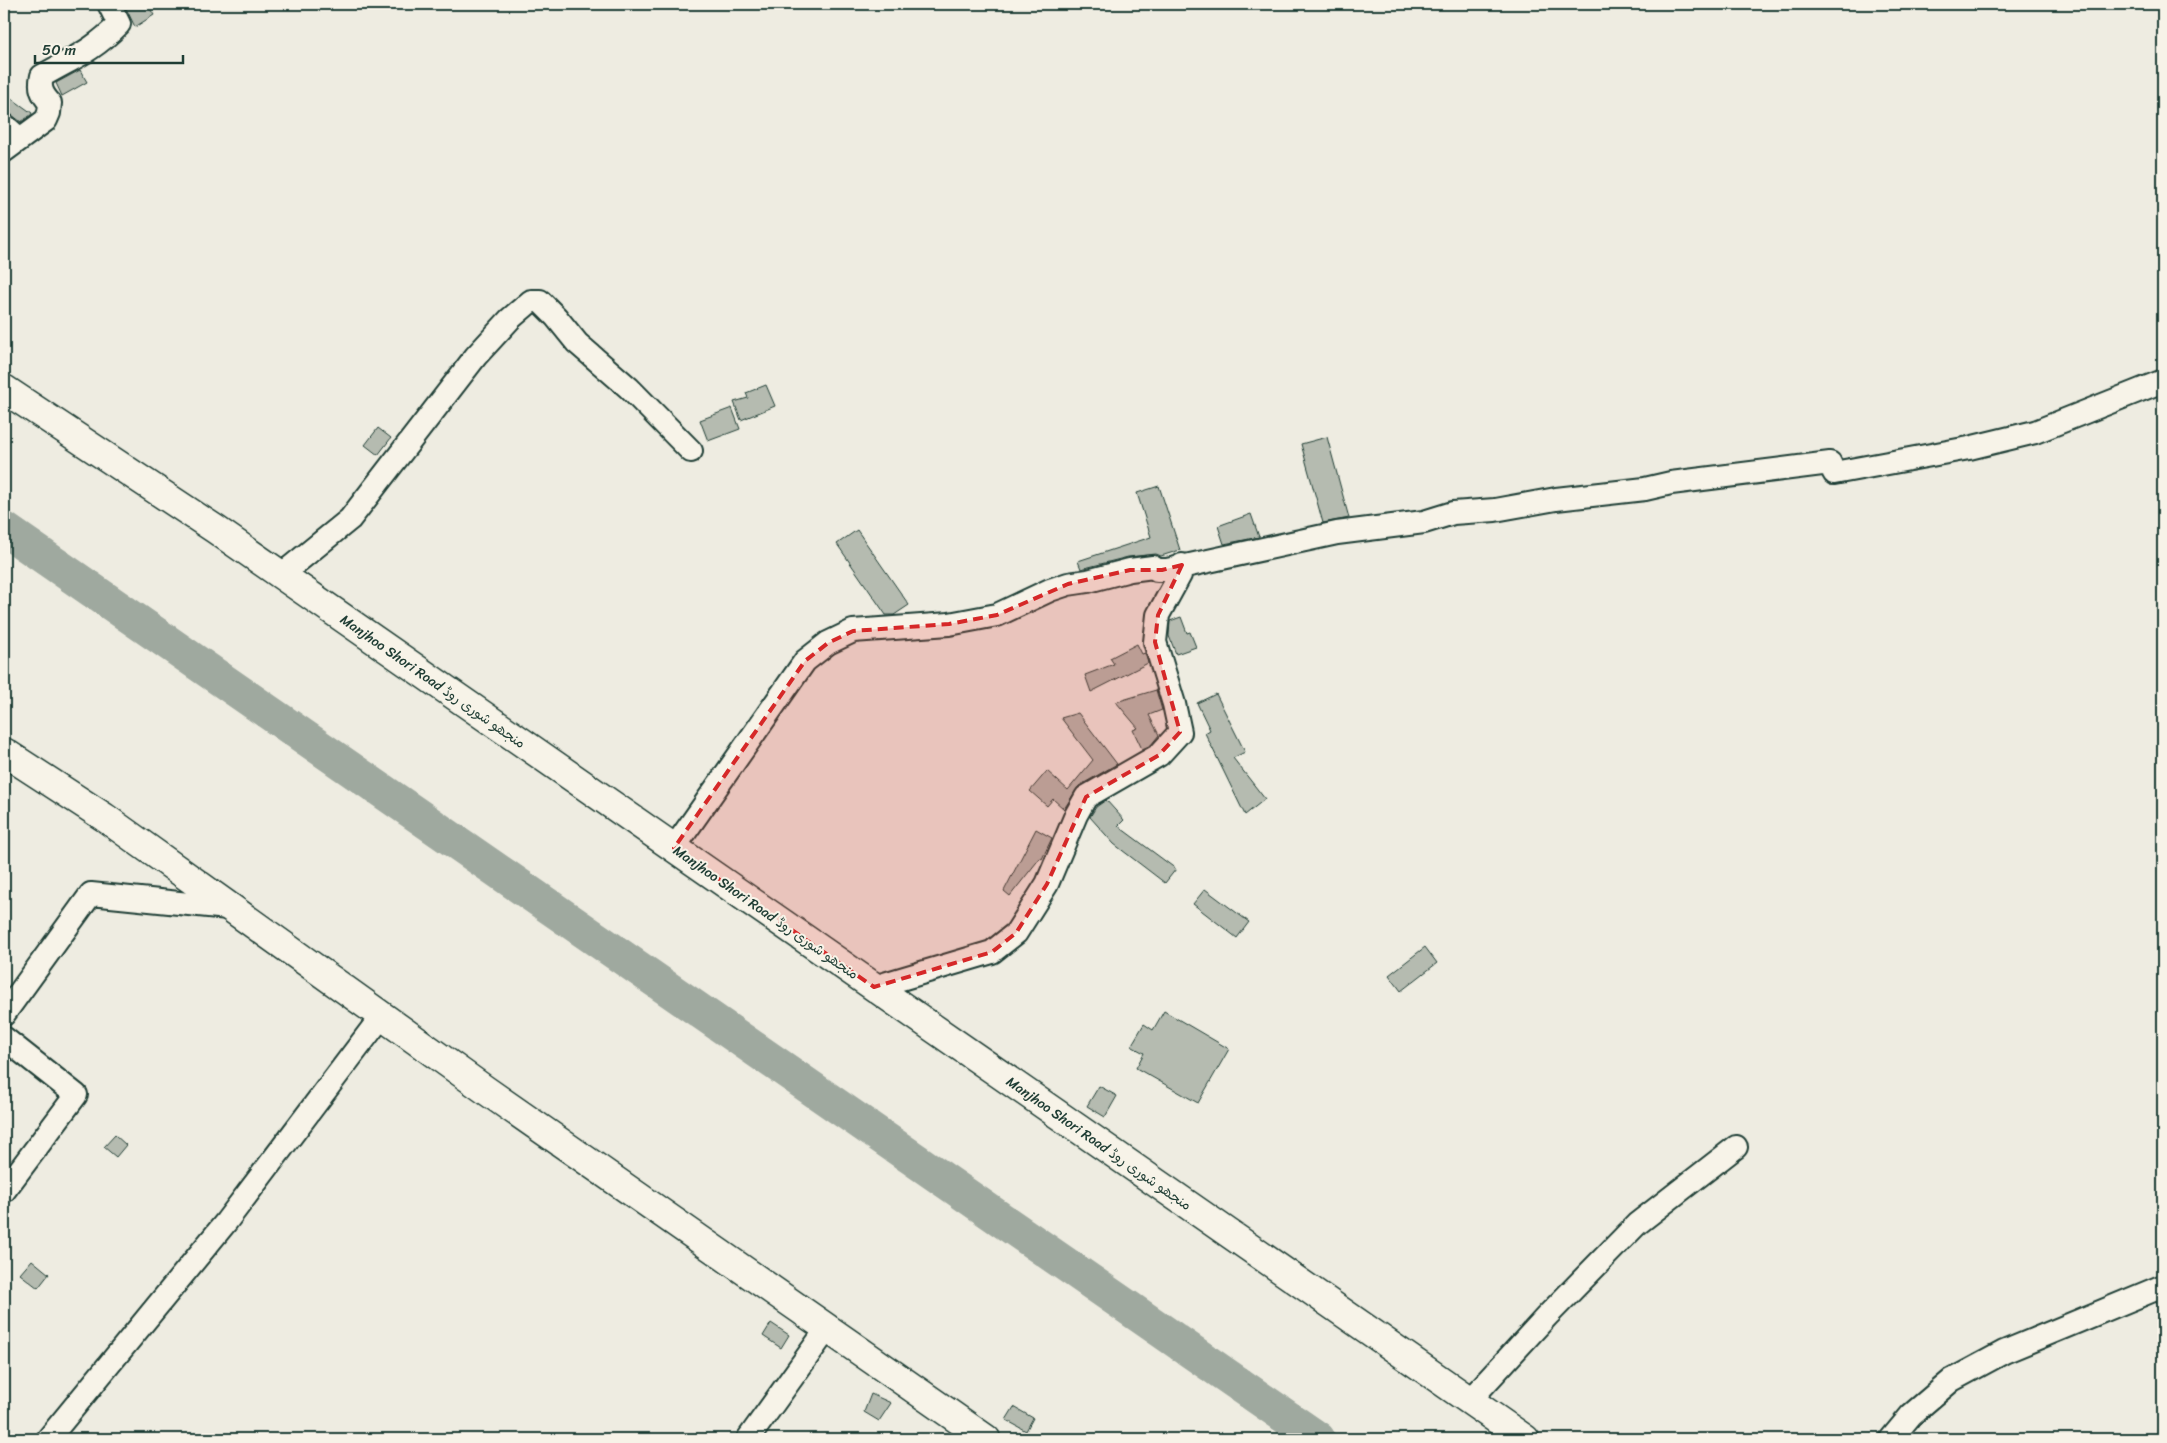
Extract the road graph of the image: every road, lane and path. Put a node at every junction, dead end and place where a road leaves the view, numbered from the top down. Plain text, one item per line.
1 (108, 4) edge
2 (9, 138) edge
3 (2163, 381) edge
4 (4, 389) edge
5 (691, 451) dead end
6 (1182, 565) junction
7 (281, 575) junction
8 (4, 752) edge
9 (674, 848) junction
10 (228, 908) junction
11 (874, 987) junction
12 (4, 1014) edge
13 (381, 1017) junction
14 (4, 1038) edge
15 (1736, 1147) dead end
16 (4, 1191) edge
17 (2163, 1286) edge
18 (827, 1329) junction
19 (1470, 1400) junction
20 (48, 1439) edge
21 (748, 1439) edge
22 (986, 1439) edge
23 (1525, 1439) edge
24 (1891, 1439) edge

1 - 2 street
3 - 6 street
4 - 7 street, Manjhoo Shori Road منجھو شوری روڈ
5 - 7 street
6 - 9 street
6 - 11 street
7 - 9 street, Manjhoo Shori Road منجھو شوری روڈ
8 - 10 street
9 - 11 street, Manjhoo Shori Road منجھو شوری روڈ
10 - 12 street
10 - 13 street
11 - 19 street, Manjhoo Shori Road منجھو شوری روڈ
13 - 18 street
13 - 20 street
14 - 16 street
15 - 19 street
17 - 24 street
18 - 21 street
18 - 22 street
19 - 23 street, Manjhoo Shori Road منجھو شوری روڈ

